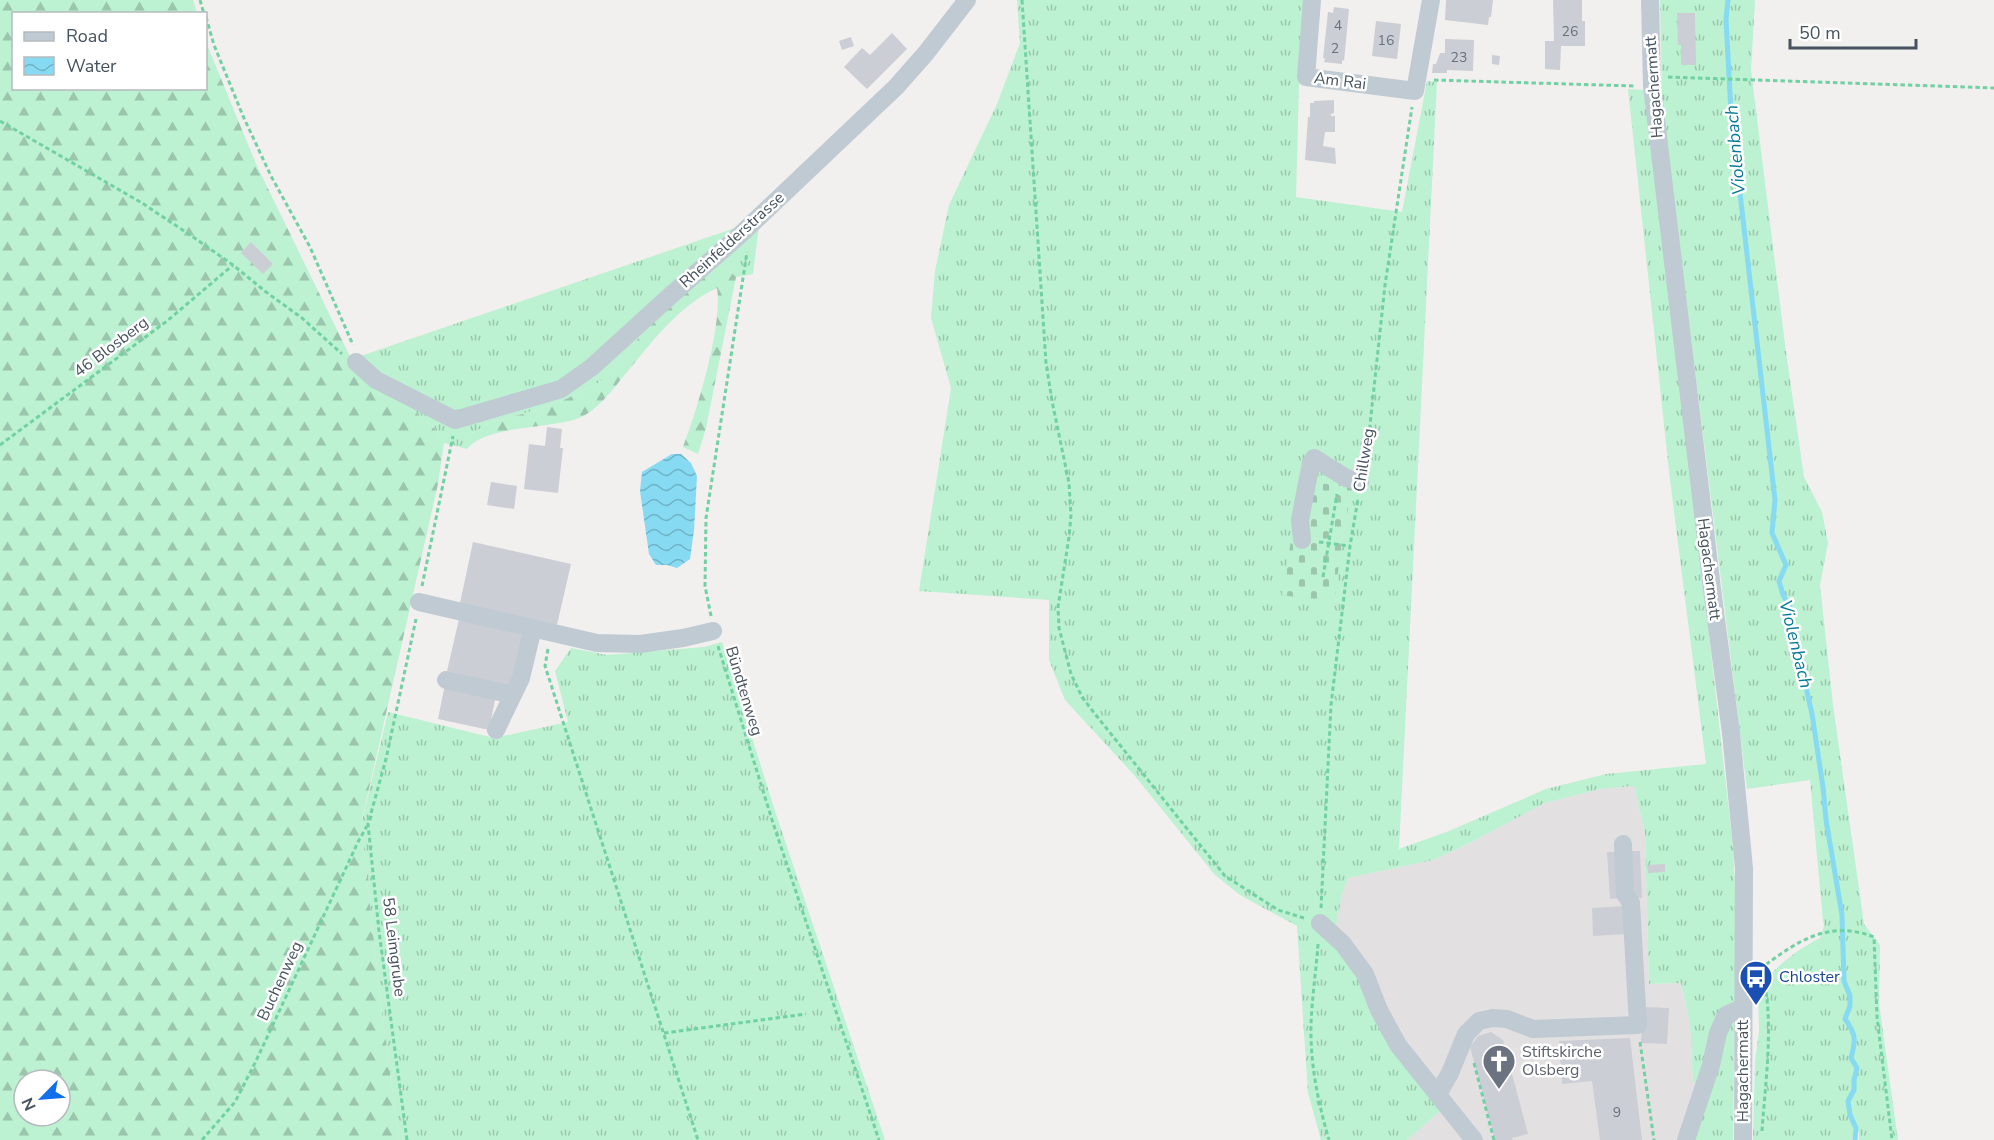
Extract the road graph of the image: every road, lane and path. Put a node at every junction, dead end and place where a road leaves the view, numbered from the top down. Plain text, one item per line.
1 (967, 0) edge
2 (1022, 0) edge
3 (1312, 0) edge
4 (1431, 0) edge
5 (1650, 0) edge
6 (207, 22) edge
7 (1652, 82) junction
8 (1416, 84) junction
9 (1994, 88) edge
10 (0, 121) edge
11 (742, 233) junction
12 (233, 265) junction
13 (356, 362) junction
14 (0, 445) edge
15 (1360, 482) junction
16 (1337, 494) dead end
17 (1302, 540) joint
18 (1328, 543) junction
19 (1350, 546) junction
20 (1323, 577) dead end
21 (419, 602) dead end
22 (533, 628) junction
23 (713, 631) junction
24 (552, 632) junction
25 (446, 680) dead end
26 (513, 694) junction
27 (496, 730) dead end
28 (386, 759) dead end
29 (368, 824) junction
30 (1623, 844) dead end
31 (1320, 923) junction
32 (1742, 1008) junction
33 (807, 1014) dead end
34 (1638, 1025) junction
35 (664, 1033) junction
36 (1466, 1034) junction
37 (1437, 1095) junction
38 (202, 1140) edge
39 (407, 1140) edge
40 (698, 1140) edge
41 (879, 1140) edge
42 (1329, 1140) edge
43 (1474, 1140) edge
44 (1494, 1140) edge
45 (1654, 1140) edge
46 (1686, 1140) edge
47 (1743, 1140) edge
48 (1761, 1140) edge
49 (1892, 1140) edge

1 - 11 street, Rheinfelderstrasse
2 - 31 path
3 - 8 street, Am Rai
4 - 8 street
5 - 7 street, Hagachermatt
6 - 13 path
7 - 8 path
7 - 9 path
7 - 32 street, Hagachermatt
8 - 15 path, Chillweg
10 - 12 path
11 - 13 street, Rheinfelderstrasse
11 - 23 path, Bündtenweg
12 - 13 path
12 - 14 path, 46 Blosberg
15 - 17 street
15 - 19 path, Chillweg
16 - 18 path
17 - 18 path
18 - 19 path
18 - 20 path
19 - 31 path, Chillweg
21 - 22 street
22 - 24 street
22 - 26 street
23 - 24 street
23 - 41 path, Bündtenweg
24 - 35 path
25 - 26 street
26 - 27 street
28 - 29 path, 58 Leimgrube
29 - 38 path, Buchenweg
29 - 39 path, 58 Leimgrube
30 - 34 street
31 - 37 street
31 - 42 path, Chillweg
32 - 46 street
32 - 47 street, Hagachermatt
33 - 35 path
34 - 36 street
34 - 45 path
35 - 40 path
36 - 37 street
36 - 44 path
37 - 43 street
48 - 49 path

